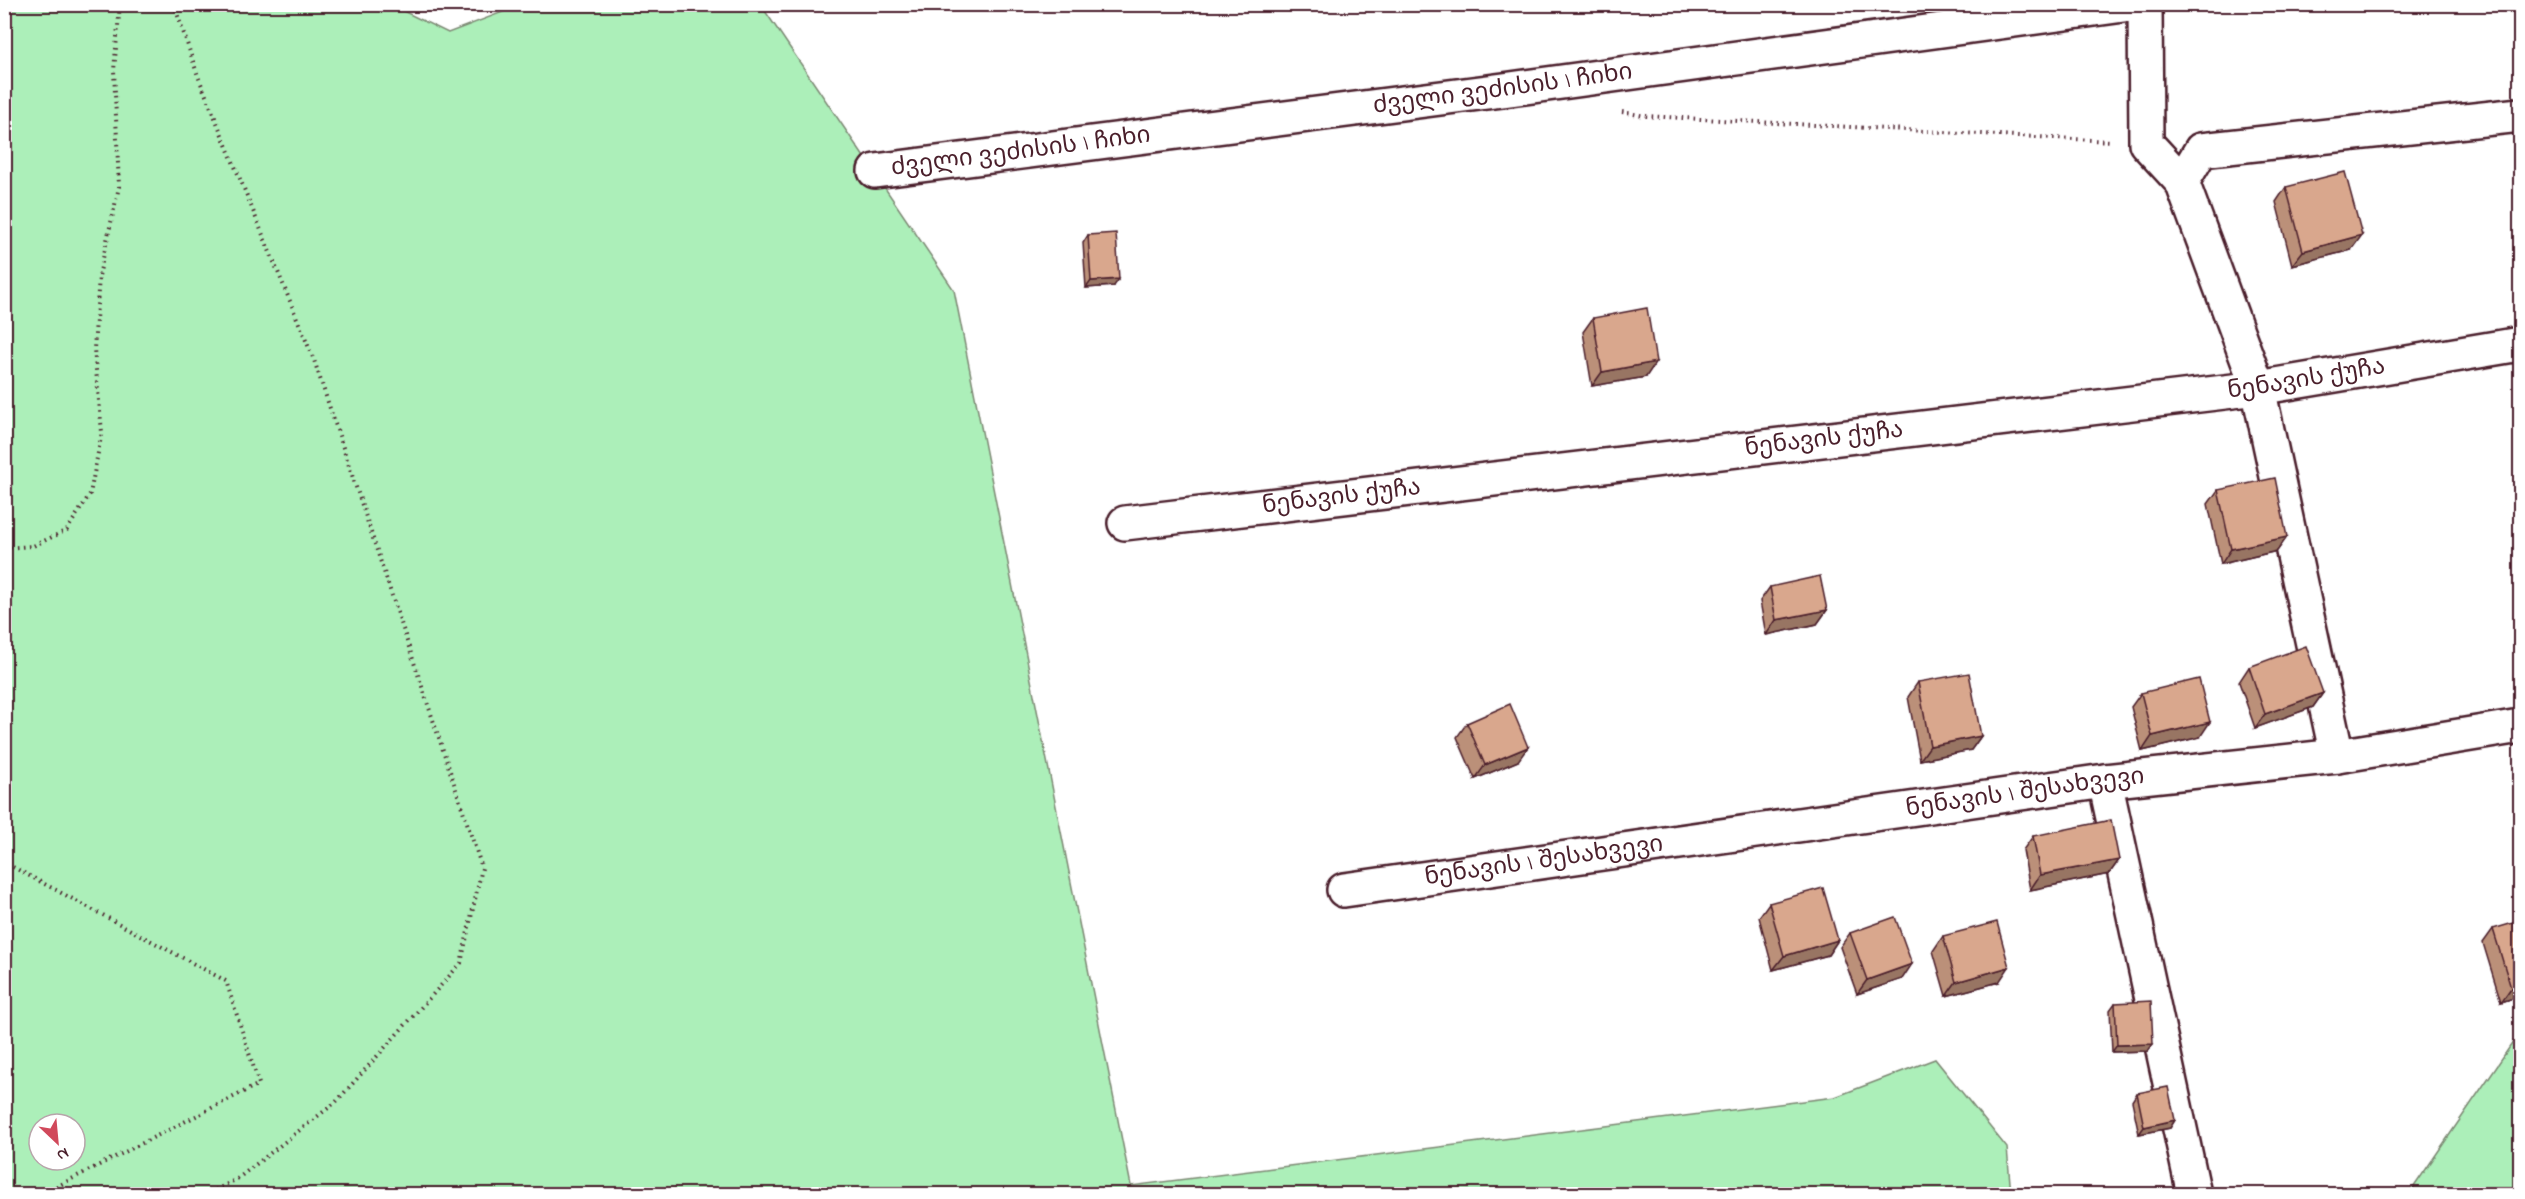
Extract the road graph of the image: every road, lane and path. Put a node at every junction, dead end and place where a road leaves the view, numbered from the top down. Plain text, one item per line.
1 (120, 4) edge
2 (174, 4) edge
3 (2131, 4) edge
4 (2145, 4) edge
5 (1613, 110) dead end
6 (2520, 115) edge
7 (2146, 143) junction
8 (875, 171) dead end
9 (2182, 182) junction
10 (2520, 345) edge
11 (2258, 388) junction
12 (1125, 523) dead end
13 (4, 548) edge
14 (2520, 726) edge
15 (2337, 756) junction
16 (2105, 781) junction
17 (4, 859) edge
18 (1344, 890) dead end
19 (42, 1194) edge
20 (208, 1194) edge
21 (2194, 1194) edge

1 - 13 path
2 - 20 path
3 - 8 street, ძველი ვეძისის I ჩიხი
4 - 7 street
5 - 7 path
6 - 9 street
7 - 9 street
9 - 11 street
10 - 11 street, ნენავის ქუჩა
11 - 12 street, ნენავის ქუჩა
11 - 15 street
14 - 15 street, ნენავის I შესახვევი
15 - 16 street, ნენავის I შესახვევი
16 - 18 street, ნენავის I შესახვევი
16 - 21 street
17 - 19 path

